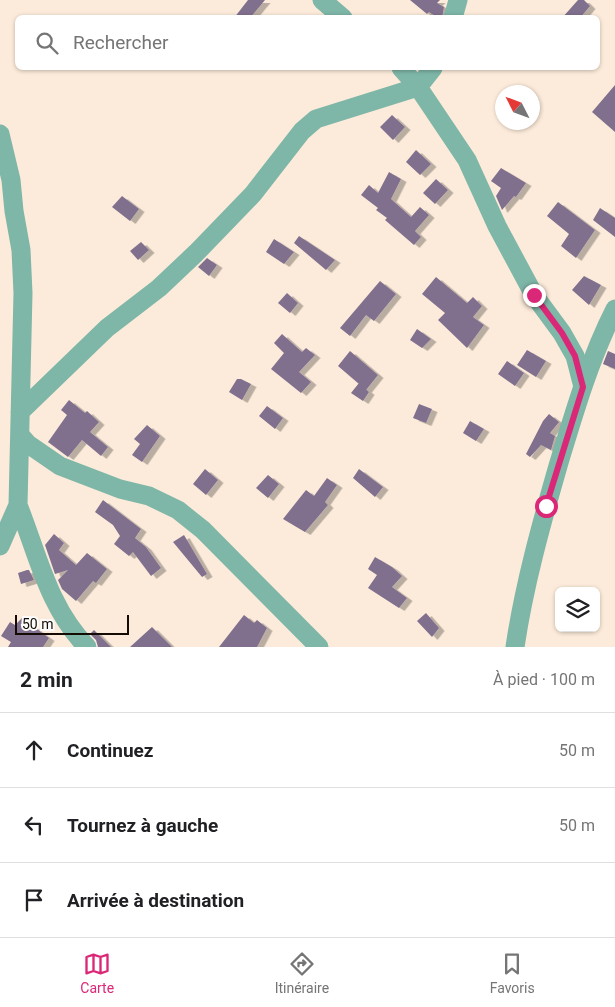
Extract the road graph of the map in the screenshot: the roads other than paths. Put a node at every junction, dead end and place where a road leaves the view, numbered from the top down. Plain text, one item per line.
1 (322, 0) edge
2 (458, 0) edge
3 (340, 15) edge
4 (454, 15) edge
5 (403, 70) edge
6 (431, 70) edge
7 (418, 87) junction
8 (0, 134) edge
9 (615, 309) edge
10 (583, 387) junction
11 (20, 412) junction
12 (20, 435) junction
13 (18, 505) junction
14 (0, 546) edge
15 (87, 647) edge
16 (319, 647) edge
17 (516, 647) edge

1 - 3 street
2 - 4 street
5 - 7 street
6 - 7 street
7 - 10 street
7 - 11 street
8 - 11 street
9 - 10 street
10 - 17 street
11 - 12 street
12 - 13 street
12 - 16 street
13 - 14 street
13 - 15 street

